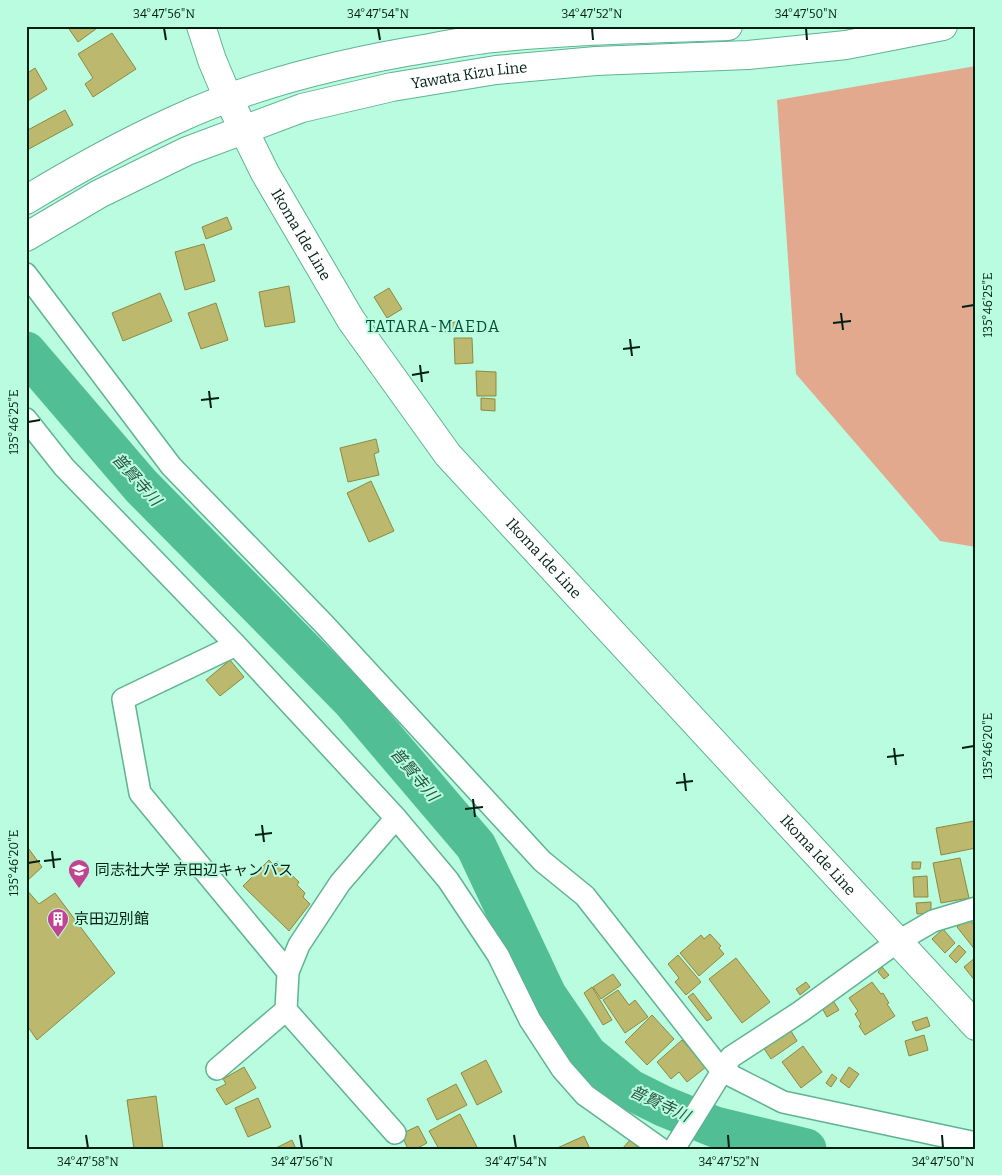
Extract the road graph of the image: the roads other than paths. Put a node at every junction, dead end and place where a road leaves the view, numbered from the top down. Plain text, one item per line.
1 (201, 26) edge
2 (728, 26) edge
3 (943, 26) edge
4 (228, 98) junction
5 (243, 131) junction
6 (26, 200) edge
7 (26, 238) edge
8 (26, 274) edge
9 (26, 419) edge
10 (236, 646) junction
11 (396, 818) junction
12 (976, 908) edge
13 (897, 942) junction
14 (288, 972) junction
15 (286, 1010) junction
16 (976, 1026) edge
17 (217, 1069) dead end
18 (722, 1071) junction
19 (395, 1133) dead end
20 (976, 1143) edge
21 (670, 1148) edge

1 - 4 main road, Ikoma Ide Line
2 - 4 main road, Yawata Kizu Line
3 - 5 main road, Yawata Kizu Line
4 - 5 main road, Ikoma Ide Line
4 - 6 main road, Yawata Kizu Line
5 - 7 main road, Yawata Kizu Line
5 - 13 main road, Ikoma Ide Line
8 - 18 street
9 - 10 street
10 - 11 street
10 - 14 street
11 - 14 street
11 - 21 street
12 - 13 street
13 - 16 main road, Ikoma Ide Line
13 - 18 street
14 - 15 street
15 - 17 street
15 - 19 street
18 - 20 street
18 - 21 street

